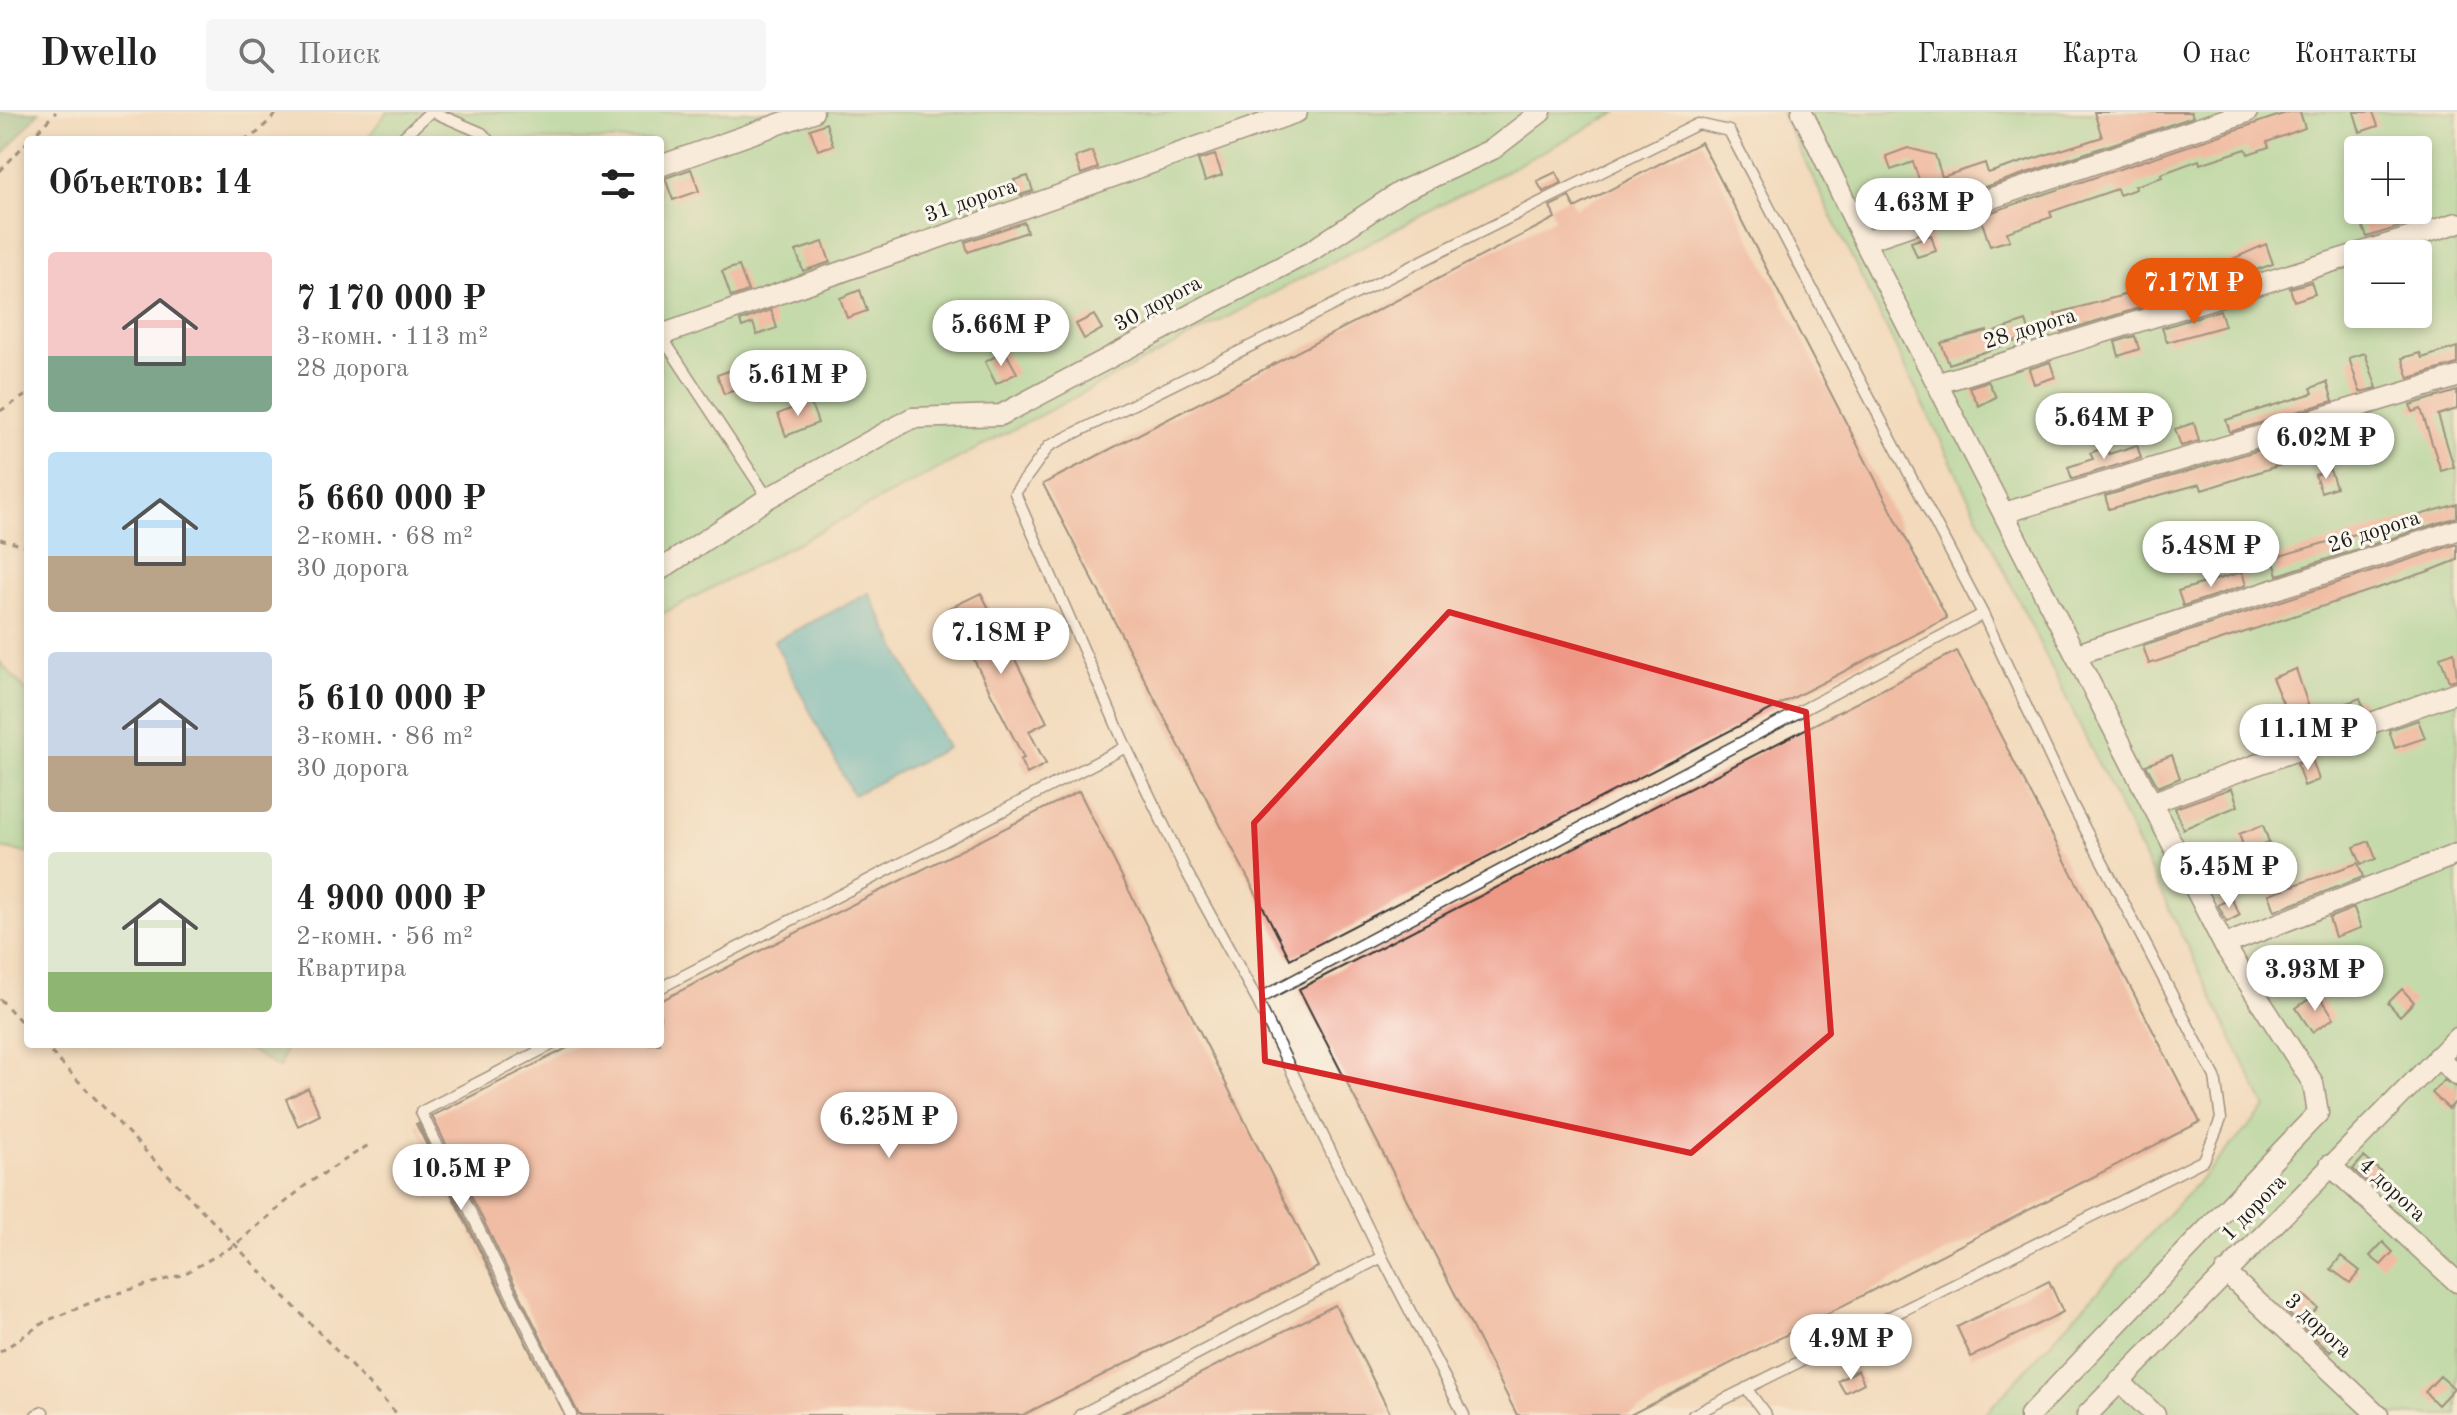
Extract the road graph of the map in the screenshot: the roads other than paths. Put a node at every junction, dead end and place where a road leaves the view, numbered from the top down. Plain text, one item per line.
1 (431, 112) edge
2 (813, 112) edge
3 (1297, 112) edge
4 (1541, 112) edge
5 (1802, 112) edge
6 (2247, 112) edge
7 (404, 136) edge
8 (485, 136) edge
9 (664, 165) edge
10 (2457, 223) edge
11 (1864, 241) junction
12 (664, 333) edge
13 (664, 339) edge
14 (2457, 377) edge
15 (1939, 383) junction
16 (768, 498) junction
17 (2004, 513) junction
18 (2457, 530) edge
19 (664, 567) edge
20 (1983, 614) junction
21 (2077, 654) junction
22 (2457, 692) edge
23 (1126, 747) junction
24 (2151, 803) junction
25 (2457, 854) edge
26 (2224, 945) junction
27 (664, 986) edge
28 (1257, 1000) junction
29 (2457, 1038) edge
30 (545, 1048) edge
31 (2437, 1057) junction
32 (2457, 1075) edge
33 (2330, 1165) junction
34 (1382, 1257) junction
35 (2225, 1272) junction
36 (2457, 1282) edge
37 (2119, 1381) junction
38 (1746, 1388) junction
39 (571, 1415) edge
40 (1080, 1415) edge
41 (1464, 1415) edge
42 (1693, 1415) edge
43 (1766, 1415) edge
44 (2030, 1415) edge
45 (2087, 1415) edge
46 (2155, 1415) edge
47 (2378, 1415) edge

1 - 7 lane
1 - 8 lane
2 - 9 street
3 - 12 street, 31 дорога
4 - 16 street, 30 дорога
5 - 11 street
6 - 11 street
10 - 15 street, 28 дорога
11 - 15 street
13 - 16 lane
14 - 17 street
15 - 17 street
16 - 19 street, 30 дорога
17 - 21 street
18 - 21 street, 26 дорога
20 - 23 lane
20 - 28 lane
20 - 38 lane
21 - 24 street
22 - 24 street
23 - 27 lane
23 - 28 lane
24 - 26 street
25 - 26 street
26 - 44 street
28 - 34 lane
29 - 31 street, 1 дорога
30 - 39 lane
31 - 32 street
31 - 33 street, 1 дорога
33 - 35 street, 1 дорога
33 - 36 street, 4 дорога
34 - 40 lane
34 - 41 lane
35 - 37 street, 1 дорога
35 - 47 street, 3 дорога
37 - 45 street, 1 дорога
37 - 46 street
38 - 42 lane
38 - 43 lane

